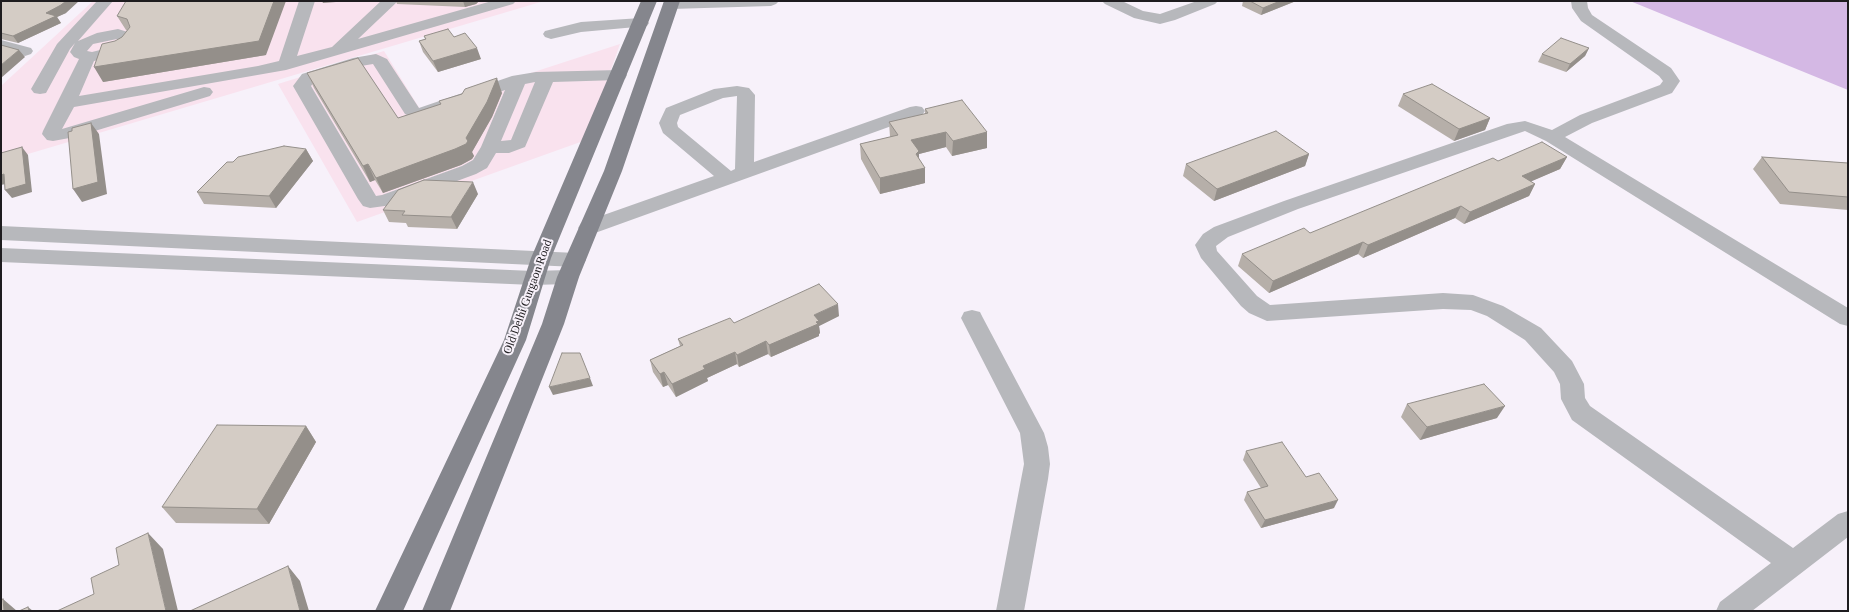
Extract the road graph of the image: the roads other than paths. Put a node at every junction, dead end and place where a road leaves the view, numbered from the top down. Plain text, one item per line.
1 (105, 1) edge
2 (307, 1) edge
3 (390, 1) edge
4 (508, 1) edge
5 (650, 1) edge
6 (771, 1) edge
7 (1110, 1) edge
8 (1210, 1) edge
9 (1579, 1) edge
10 (672, 2) edge
11 (724, 2) edge
12 (122, 18) edge
13 (641, 23) junction
14 (551, 34) dead end
15 (1, 45) edge
16 (63, 47) junction
17 (25, 51) dead end
18 (85, 51) junction
19 (336, 51) junction
20 (286, 65) junction
21 (258, 71) junction
22 (618, 75) junction
23 (546, 77) junction
24 (518, 80) junction
25 (40, 89) dead end
26 (67, 103) junction
27 (916, 111) dead end
28 (1552, 137) junction
29 (490, 147) junction
30 (736, 175) junction
31 (588, 228) junction
32 (1, 234) edge
33 (1, 255) edge
34 (537, 268) junction
35 (572, 268) junction
36 (972, 318) dead end
37 (1848, 318) edge
38 (1848, 522) edge
39 (1794, 564) junction
40 (389, 611) edge
41 (436, 611) edge
42 (1010, 611) edge
43 (1730, 611) edge

1 - 16 street
2 - 20 street
3 - 19 street
4 - 19 street
5 - 13 main road, Old Delhi Gurgaon Road
6 - 11 street
7 - 8 street
9 - 28 street
10 - 11 street
10 - 31 main road
12 - 18 street
13 - 14 street
13 - 22 main road, Old Delhi Gurgaon Road
15 - 17 street
16 - 18 street
16 - 25 street
18 - 26 street
19 - 20 street
20 - 21 street
21 - 26 street
21 - 26 street
22 - 23 street
22 - 34 main road, Old Delhi Gurgaon Road
23 - 24 street
23 - 29 street
24 - 29 street
24 - 29 street
27 - 30 street
28 - 37 street
28 - 39 street
30 - 30 street
30 - 31 street
31 - 35 main road
32 - 34 street
33 - 34 street
34 - 35 street
34 - 40 main road, Old Delhi Gurgaon Road
35 - 41 main road
36 - 42 street
38 - 39 street
39 - 43 street

